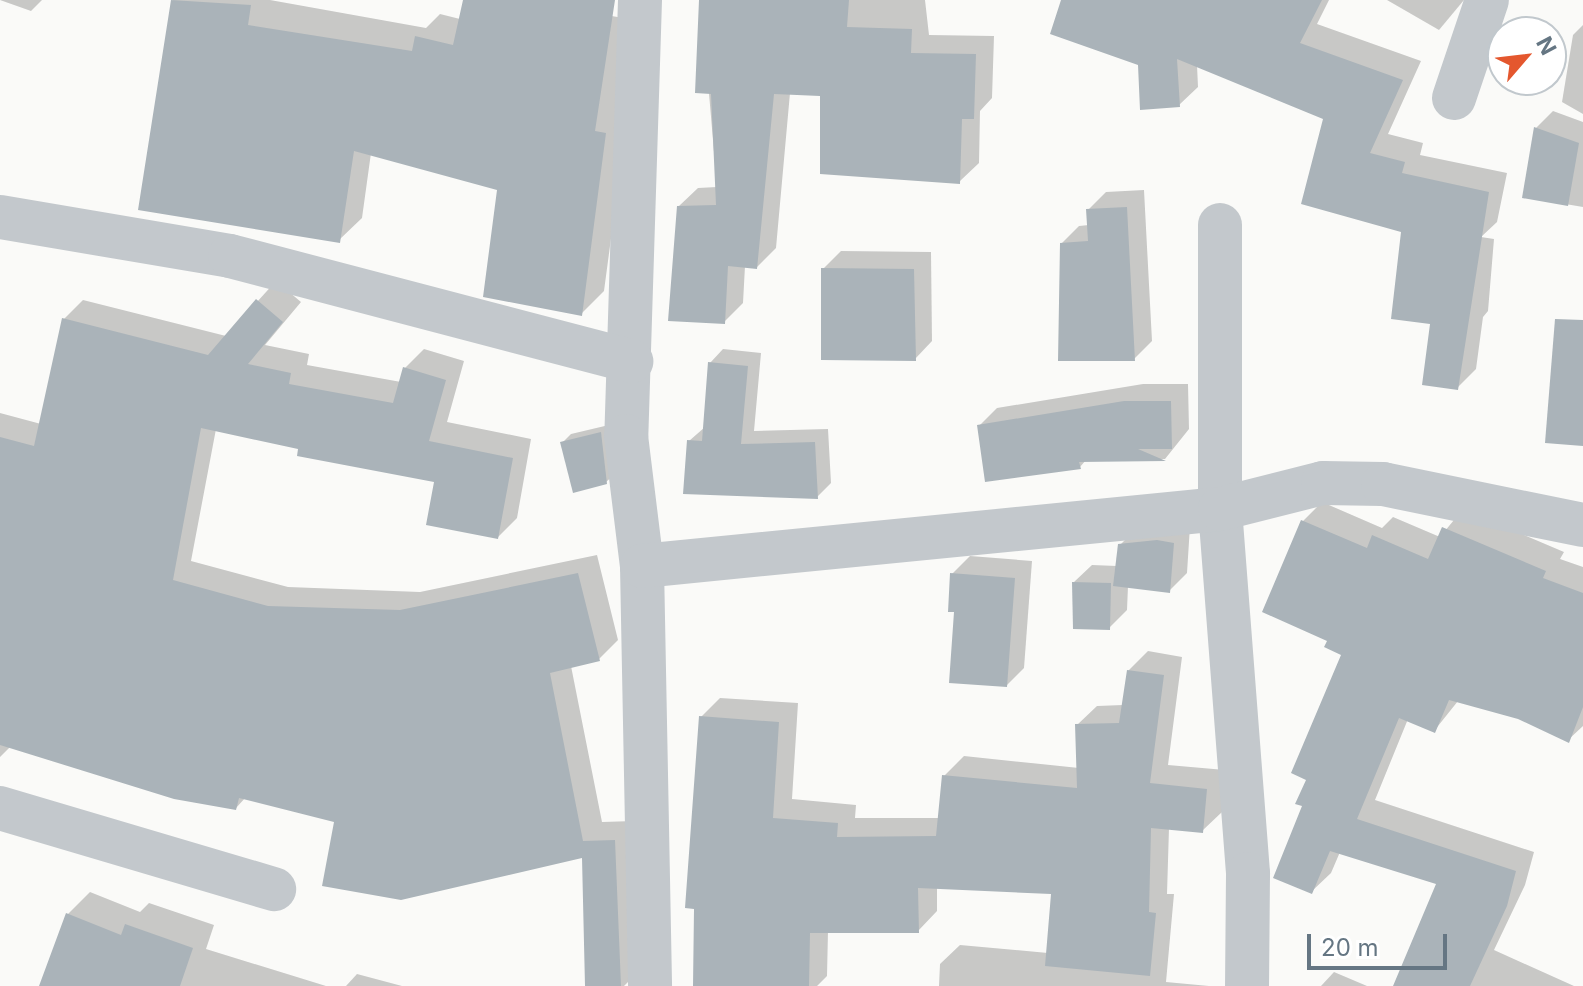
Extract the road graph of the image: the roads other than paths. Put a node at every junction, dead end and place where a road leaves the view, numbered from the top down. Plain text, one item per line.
1 (640, 0) edge
2 (1487, 0) edge
3 (1454, 98) dead end
4 (0, 217) edge
5 (1220, 225) dead end
6 (631, 361) junction
7 (1220, 509) junction
8 (1583, 525) edge
9 (642, 566) junction
10 (0, 808) edge
11 (274, 889) dead end
12 (650, 986) edge
13 (1247, 986) edge

1 - 6 street
2 - 3 street
4 - 6 street
5 - 7 street
6 - 9 street
7 - 8 street
7 - 9 street
7 - 13 street
9 - 12 street
10 - 11 street

